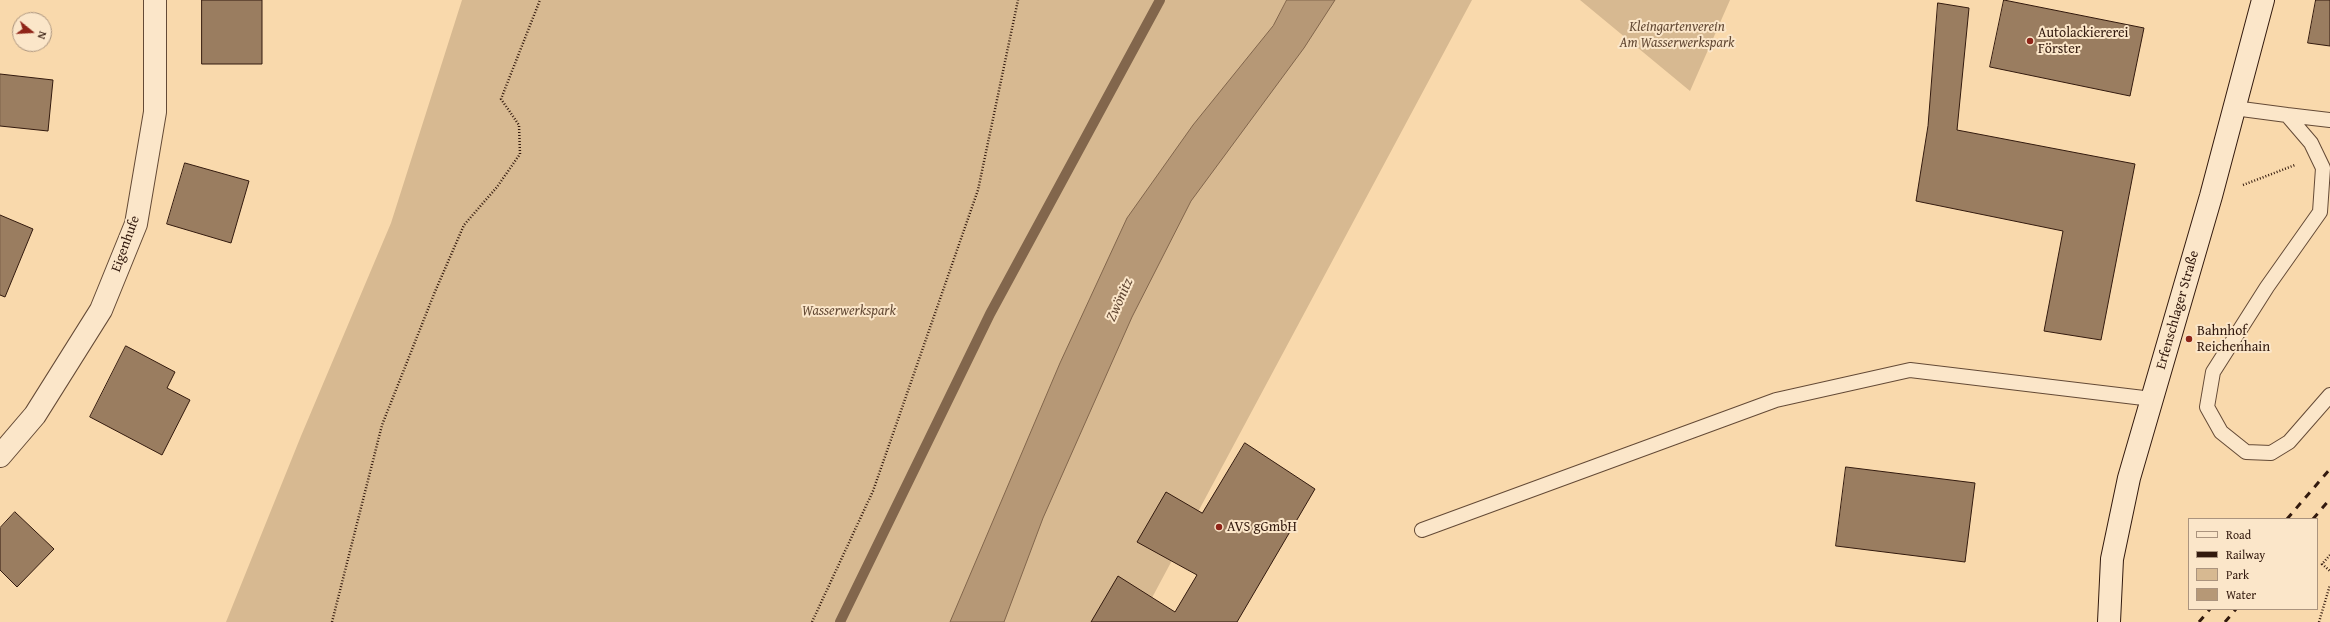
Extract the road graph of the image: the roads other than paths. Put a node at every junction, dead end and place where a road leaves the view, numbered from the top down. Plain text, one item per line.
1 (155, 0) edge
2 (2263, 0) edge
3 (2234, 108) junction
4 (2287, 115) junction
5 (2330, 120) edge
6 (2330, 395) edge
7 (2152, 398) junction
8 (0, 456) edge
9 (1422, 530) dead end
10 (2109, 622) edge

1 - 8 main road, Eigenhufe
2 - 3 main road, Erfenschlager Straße
3 - 4 lane
3 - 7 main road, Erfenschlager Straße
4 - 5 lane
4 - 6 lane
7 - 9 lane
7 - 10 main road, Erfenschlager Straße

